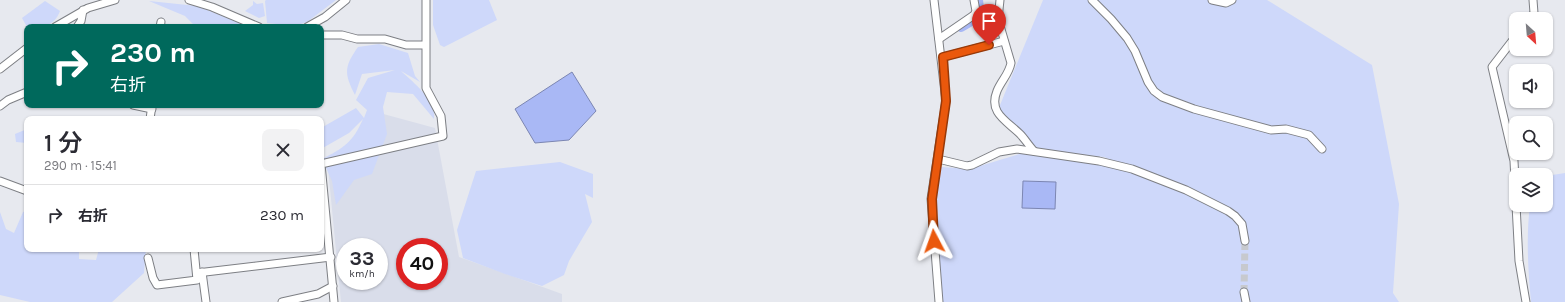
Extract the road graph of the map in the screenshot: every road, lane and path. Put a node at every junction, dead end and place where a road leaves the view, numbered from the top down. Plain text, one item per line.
1 (115, 0) edge
2 (190, 0) edge
3 (346, 0) edge
4 (426, 0) edge
5 (934, 0) edge
6 (974, 0) edge
7 (1000, 0) edge
8 (1092, 0) edge
9 (1212, 0) edge
10 (1232, 0) edge
11 (1533, 0) edge
12 (83, 10) junction
13 (1534, 12) edge
14 (60, 24) edge
15 (79, 24) edge
16 (252, 24) edge
17 (312, 24) edge
18 (324, 36) edge
19 (939, 39) junction
20 (1004, 41) junction
21 (1509, 45) edge
22 (425, 46) junction
23 (24, 50) edge
24 (943, 57) junction
25 (0, 69) edge
26 (24, 93) edge
27 (0, 106) edge
28 (1322, 149) dead end
29 (1034, 151) junction
30 (938, 159) junction
31 (324, 163) edge
32 (1514, 168) edge
33 (0, 181) edge
34 (24, 191) edge
35 (324, 211) edge
36 (1516, 212) edge
37 (1245, 241) tunnel mouth
38 (195, 252) edge
39 (331, 257) junction
40 (148, 258) dead end
41 (199, 273) junction
42 (333, 286) junction
43 (1244, 292) tunnel mouth
44 (206, 302) edge
45 (282, 302) edge
46 (334, 302) edge
47 (939, 302) edge
48 (1246, 302) edge
49 (1526, 302) edge

1 - 12 street
2 - 16 street
3 - 17 street
4 - 22 street
5 - 19 street
6 - 19 street
7 - 20 street
8 - 28 street
9 - 10 street
11 - 13 street
12 - 14 street
12 - 15 street
18 - 22 street
19 - 24 street
20 - 24 street
20 - 29 street
21 - 32 street
22 - 31 street
23 - 25 street
24 - 30 street
26 - 27 street
29 - 30 street
29 - 37 street
30 - 47 street
33 - 34 street
35 - 39 street
36 - 49 street
38 - 41 street
39 - 41 street
39 - 42 street
40 - 41 street
41 - 44 street
42 - 45 street
42 - 46 street
43 - 48 street

